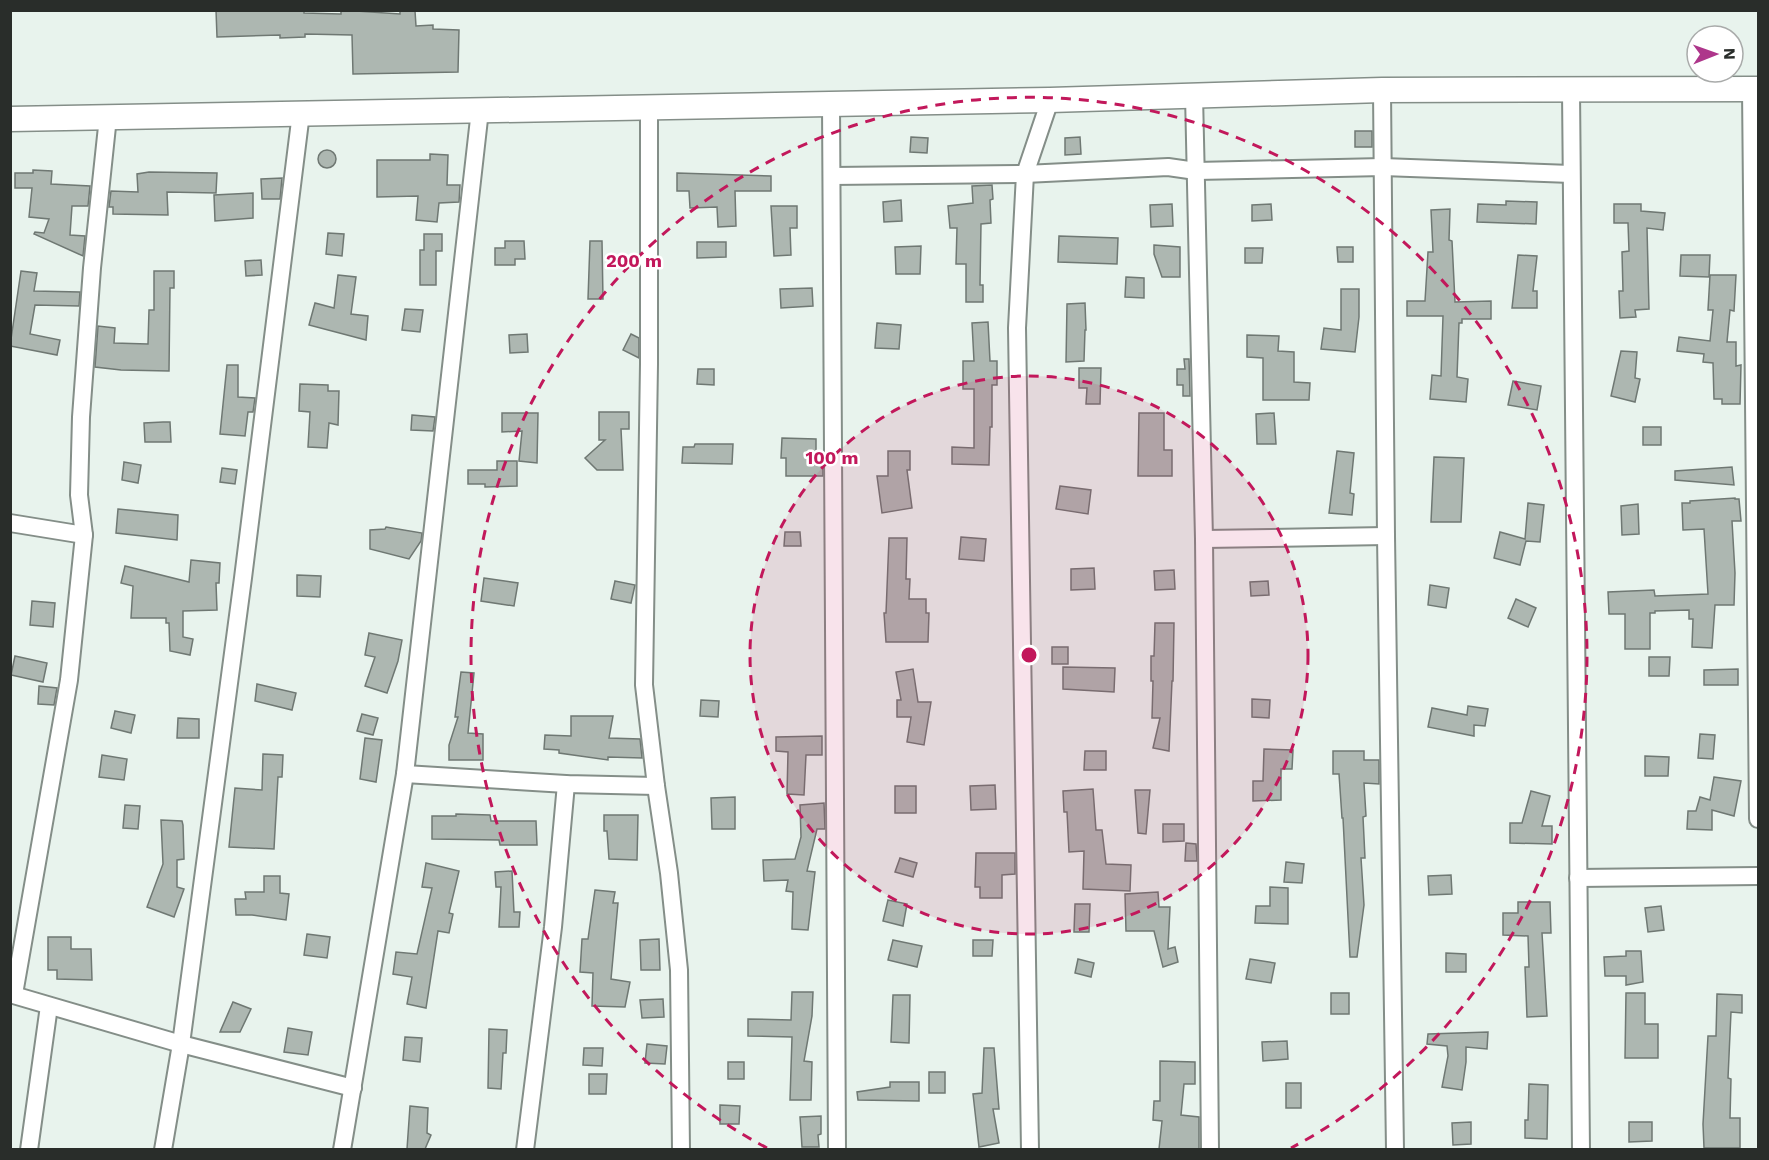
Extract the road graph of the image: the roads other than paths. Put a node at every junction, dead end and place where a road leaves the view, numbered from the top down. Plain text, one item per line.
1 (1755, 89) edge
2 (1382, 90) junction
3 (1570, 91) junction
4 (1194, 95) junction
5 (1050, 100) junction
6 (831, 105) junction
7 (649, 107) junction
8 (480, 110) junction
9 (301, 113) junction
10 (108, 117) junction
11 (10, 119) edge
12 (1383, 167) junction
13 (1196, 171) junction
14 (1025, 174) junction
15 (1571, 174) junction
16 (832, 176) junction
17 (10, 523) edge
18 (84, 535) junction
19 (1386, 536) junction
20 (1204, 539) junction
21 (405, 774) junction
22 (566, 784) junction
23 (656, 786) junction
24 (1758, 819) edge
25 (1758, 876) edge
26 (1578, 878) junction
27 (12, 994) edge
28 (50, 1006) junction
29 (181, 1044) junction
30 (353, 1088) junction
31 (29, 1149) edge
32 (163, 1149) edge
33 (342, 1149) edge
34 (525, 1149) edge
35 (681, 1149) edge
36 (837, 1149) edge
37 (1030, 1149) edge
38 (1210, 1149) edge
39 (1395, 1149) edge
40 (1581, 1149) edge

1 - 3 main road
1 - 24 street
2 - 3 main road
2 - 4 main road
2 - 12 street
3 - 15 street
4 - 5 main road
4 - 13 street
5 - 6 main road
5 - 14 street
6 - 7 main road
6 - 16 street
7 - 8 main road
7 - 23 street
8 - 9 main road
8 - 21 street
9 - 10 main road
9 - 29 street
10 - 11 main road
10 - 18 street
12 - 13 street
12 - 15 street
12 - 19 street
13 - 14 street
13 - 20 street
14 - 16 street
14 - 37 street
15 - 26 street
16 - 36 street
17 - 18 street
18 - 27 street
19 - 20 street
19 - 39 street
20 - 38 street
21 - 22 street
21 - 30 street
22 - 23 street
22 - 34 street
23 - 35 street
25 - 26 street
26 - 40 street
27 - 28 street
28 - 29 street
28 - 31 street
29 - 30 street
29 - 32 street
30 - 33 street

